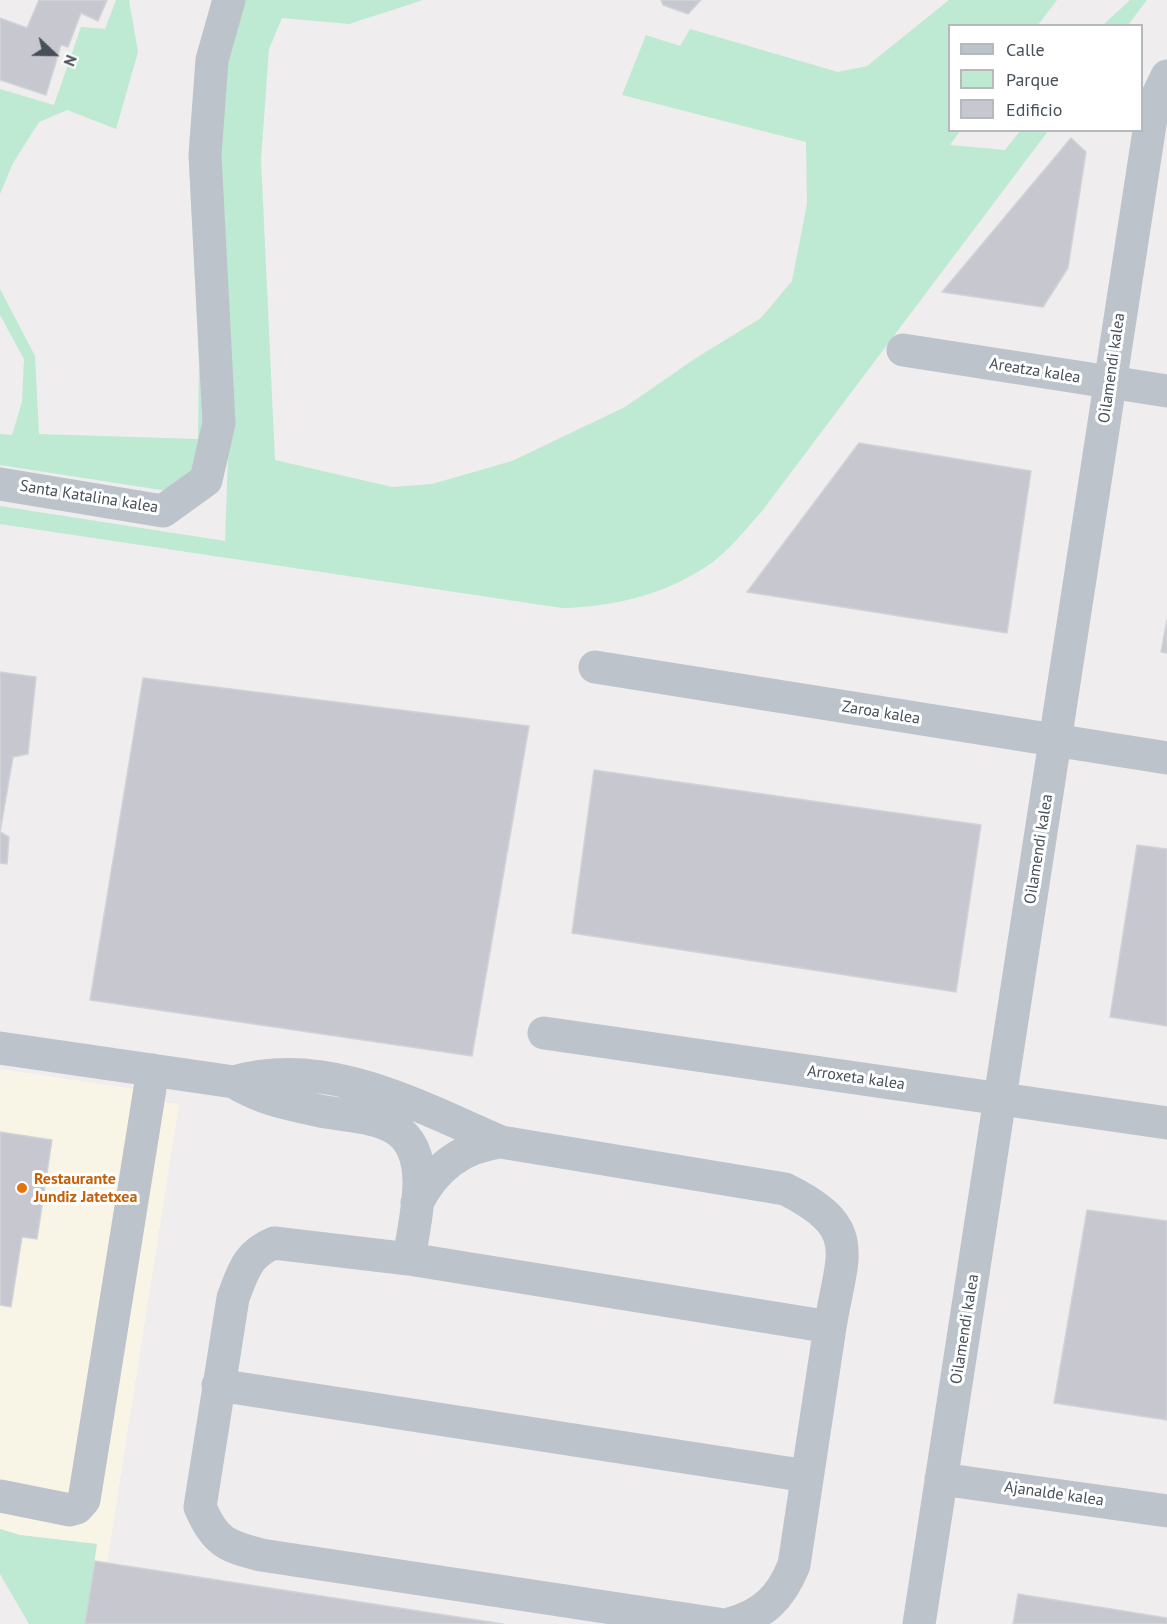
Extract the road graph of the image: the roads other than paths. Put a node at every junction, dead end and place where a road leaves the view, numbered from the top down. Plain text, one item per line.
1 (229, 0) edge
2 (1167, 76) edge
3 (903, 350) dead end
4 (1110, 383) junction
5 (1167, 391) edge
6 (0, 484) edge
7 (595, 667) dead end
8 (1056, 740) junction
9 (1167, 758) edge
10 (544, 1032) dead end
11 (0, 1048) edge
12 (153, 1070) junction
13 (234, 1082) junction
14 (1001, 1100) junction
15 (1167, 1124) edge
16 (501, 1142) junction
17 (417, 1203) junction
18 (409, 1259) junction
19 (830, 1327) junction
20 (218, 1385) junction
21 (807, 1476) junction
22 (941, 1479) junction
23 (0, 1496) edge
24 (1167, 1511) edge
25 (718, 1624) edge
26 (729, 1624) edge
27 (919, 1624) edge

1 - 6 street, Santa Katalina kalea
2 - 4 street, Oilamendi kalea
3 - 4 street, Areatza kalea
4 - 5 street, Areatza kalea
4 - 8 street, Oilamendi kalea
7 - 8 street, Zaroa kalea
8 - 9 street, Zaroa kalea
8 - 14 street, Oilamendi kalea
10 - 14 street, Arroxeta kalea
11 - 12 street
12 - 13 street
12 - 23 street
13 - 16 street
13 - 17 street
14 - 15 street, Arroxeta kalea
14 - 22 street, Oilamendi kalea
16 - 17 street
16 - 19 street
17 - 18 street
18 - 19 street
18 - 20 street
19 - 21 street
20 - 21 street
20 - 25 street
21 - 26 street
22 - 24 street, Ajanalde kalea
22 - 27 street, Oilamendi kalea

